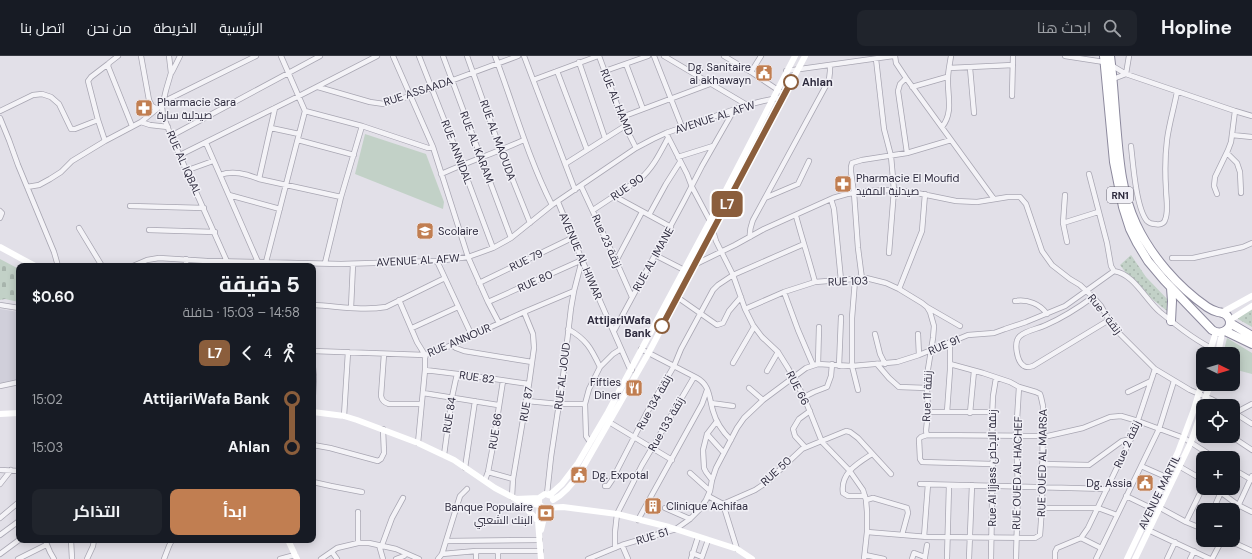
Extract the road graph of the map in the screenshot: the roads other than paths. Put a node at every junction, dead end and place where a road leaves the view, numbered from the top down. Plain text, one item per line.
1 (118, 56) edge
2 (141, 56) edge
3 (169, 56) edge
4 (180, 56) edge
5 (256, 56) edge
6 (281, 56) edge
7 (320, 56) edge
8 (377, 56) edge
9 (393, 56) edge
10 (419, 56) edge
11 (443, 56) edge
12 (467, 56) edge
13 (495, 56) edge
14 (518, 56) edge
15 (524, 56) edge
16 (598, 56) edge
17 (648, 56) edge
18 (654, 56) edge
19 (664, 56) edge
20 (724, 56) edge
21 (761, 56) edge
22 (795, 56) edge
23 (805, 56) edge
24 (894, 56) edge
25 (951, 56) edge
26 (1013, 56) edge
27 (1065, 56) edge
28 (1110, 56) edge
29 (1129, 56) edge
30 (864, 58) edge
31 (876, 59) junction
32 (1106, 61) edge
33 (579, 62) junction
34 (498, 63) junction
35 (108, 64) junction
36 (626, 64) junction
37 (830, 65) junction
38 (1013, 65) junction
39 (949, 68) junction
40 (970, 68) junction
41 (798, 70) junction
42 (557, 71) junction
43 (605, 71) junction
44 (786, 71) junction
45 (289, 72) junction
46 (751, 72) junction
47 (171, 73) junction
48 (473, 73) junction
49 (1126, 74) junction
50 (947, 77) junction
51 (906, 78) junction
52 (1113, 79) junction
53 (452, 80) junction
54 (534, 80) junction
55 (710, 84) junction
56 (318, 87) junction
57 (912, 87) junction
58 (432, 88) junction
59 (777, 90) junction
60 (1177, 92) junction
61 (299, 96) junction
62 (410, 96) junction
63 (783, 96) junction
64 (1012, 96) dead end
65 (671, 99) junction
66 (772, 99) junction
67 (163, 104) junction
68 (747, 105) junction
69 (276, 108) junction
70 (156, 109) junction
71 (643, 109) junction
72 (734, 110) junction
73 (0, 111) edge
74 (305, 111) junction
75 (1235, 111) junction
76 (974, 113) dead end
77 (1252, 116) edge
78 (622, 117) junction
79 (0, 118) edge
80 (98, 120) junction
81 (141, 122) junction
82 (132, 126) junction
83 (362, 126) junction
84 (625, 126) junction
85 (168, 127) junction
86 (682, 127) junction
87 (942, 127) junction
88 (271, 128) junction
89 (666, 133) junction
90 (299, 134) junction
91 (1232, 135) junction
92 (171, 136) junction
93 (1252, 137) edge
94 (605, 138) junction
95 (668, 138) junction
96 (298, 140) junction
97 (524, 140) junction
98 (951, 140) junction
99 (105, 141) junction
100 (206, 143) junction
101 (713, 146) junction
102 (1131, 146) dead end
103 (433, 148) junction
104 (636, 148) junction
105 (502, 150) junction
106 (587, 150) junction
107 (907, 153) junction
108 (1227, 153) junction
109 (180, 155) junction
110 (354, 155) junction
111 (891, 156) junction
112 (482, 158) junction
113 (679, 159) junction
114 (213, 161) junction
115 (809, 161) dead end
116 (565, 164) junction
117 (462, 165) junction
118 (188, 170) junction
119 (441, 174) junction
120 (1089, 174) dead end
121 (220, 175) junction
122 (259, 179) junction
123 (287, 186) junction
124 (581, 186) junction
125 (27, 187) junction
126 (692, 187) junction
127 (575, 190) junction
128 (894, 190) junction
129 (854, 193) junction
130 (1242, 193) dead end
131 (925, 194) junction
132 (1217, 194) dead end
133 (229, 195) junction
134 (1065, 195) dead end
135 (614, 196) junction
136 (341, 197) junction
137 (765, 198) junction
138 (831, 199) junction
139 (994, 199) junction
140 (558, 202) junction
141 (552, 205) junction
142 (130, 206) dead end
143 (204, 208) junction
144 (280, 209) junction
145 (593, 210) junction
146 (0, 211) edge
147 (642, 212) junction
148 (1098, 212) junction
149 (649, 215) junction
150 (796, 216) junction
151 (0, 218) edge
152 (710, 221) junction
153 (530, 223) junction
154 (1063, 223) junction
155 (671, 227) junction
156 (79, 228) dead end
157 (149, 230) dead end
158 (713, 231) junction
159 (214, 232) junction
160 (750, 237) junction
161 (511, 238) junction
162 (572, 238) junction
163 (1067, 242) dead end
164 (1252, 243) edge
165 (804, 244) junction
166 (0, 247) edge
167 (493, 248) junction
168 (721, 252) junction
169 (889, 253) dead end
170 (655, 255) junction
171 (468, 257) junction
172 (1172, 258) dead end
173 (186, 259) junction
174 (582, 260) junction
175 (437, 261) junction
176 (616, 261) junction
177 (258, 262) junction
178 (29, 263) edge
179 (57, 263) edge
180 (100, 263) edge
181 (140, 263) edge
182 (186, 263) edge
183 (207, 263) edge
184 (229, 263) edge
185 (244, 263) edge
186 (262, 263) edge
187 (267, 263) edge
188 (316, 264) edge
189 (325, 264) junction
190 (353, 264) junction
191 (695, 264) junction
192 (683, 270) junction
193 (1114, 271) junction
194 (690, 273) junction
195 (732, 275) junction
196 (445, 278) junction
197 (862, 278) junction
198 (841, 280) junction
199 (855, 280) junction
200 (815, 282) junction
201 (479, 283) junction
202 (1171, 288) junction
203 (899, 289) junction
204 (1086, 290) junction
205 (574, 291) junction
206 (784, 292) junction
207 (1252, 296) edge
208 (632, 297) junction
209 (677, 297) junction
210 (740, 297) junction
211 (1093, 297) junction
212 (399, 300) junction
213 (1015, 301) dead end
214 (488, 302) junction
215 (0, 305) edge
216 (316, 305) edge
217 (1252, 306) edge
218 (458, 307) junction
219 (927, 307) junction
220 (16, 308) edge
221 (351, 308) junction
222 (745, 309) junction
223 (524, 312) junction
224 (1220, 312) junction
225 (700, 314) junction
226 (1047, 314) junction
227 (841, 317) dead end
228 (1109, 320) junction
229 (1171, 321) junction
230 (1230, 322) junction
231 (499, 323) junction
232 (960, 326) dead end
233 (754, 327) junction
234 (819, 327) dead end
235 (412, 328) junction
236 (568, 329) junction
237 (614, 331) junction
238 (1218, 331) junction
239 (875, 334) dead end
240 (918, 334) dead end
241 (472, 336) junction
242 (1252, 336) edge
243 (950, 342) junction
244 (1252, 344) edge
245 (452, 345) junction
246 (1205, 347) edge
247 (1212, 347) edge
248 (1218, 347) edge
249 (621, 348) junction
250 (640, 349) junction
251 (316, 350) edge
252 (931, 350) junction
253 (348, 352) junction
254 (778, 352) junction
255 (384, 354) junction
256 (648, 354) junction
257 (425, 355) junction
258 (919, 355) junction
259 (532, 362) junction
260 (733, 363) dead end
261 (815, 364) junction
262 (832, 364) junction
263 (878, 364) junction
264 (885, 364) junction
265 (950, 364) junction
266 (674, 366) junction
267 (839, 366) junction
268 (852, 366) junction
269 (600, 367) junction
270 (630, 369) junction
271 (1155, 369) junction
272 (425, 370) junction
273 (767, 371) dead end
274 (974, 371) junction
275 (637, 372) junction
276 (457, 374) junction
277 (694, 377) junction
278 (793, 377) junction
279 (996, 378) junction
280 (503, 381) junction
281 (1151, 381) junction
282 (1174, 381) junction
283 (16, 383) edge
284 (529, 384) junction
285 (0, 386) edge
286 (1019, 387) junction
287 (749, 388) dead end
288 (927, 388) junction
289 (708, 390) junction
290 (858, 390) dead end
291 (1199, 391) edge
292 (1208, 391) edge
293 (1128, 392) dead end
294 (423, 393) junction
295 (1198, 394) junction
296 (452, 397) junction
297 (804, 397) junction
298 (1206, 397) junction
299 (1210, 399) edge
300 (763, 400) junction
301 (474, 401) junction
302 (527, 401) junction
303 (711, 403) junction
304 (422, 404) junction
305 (559, 404) junction
306 (585, 404) junction
307 (1252, 404) edge
308 (498, 405) junction
309 (733, 406) dead end
310 (1240, 410) edge
311 (810, 411) junction
312 (316, 412) edge
313 (928, 412) junction
314 (947, 412) junction
315 (992, 412) junction
316 (1193, 412) junction
317 (16, 413) edge
318 (970, 413) junction
319 (1196, 413) edge
320 (0, 414) edge
321 (344, 416) junction
322 (1240, 417) edge
323 (717, 421) junction
324 (1138, 421) junction
325 (609, 422) junction
326 (1252, 424) edge
327 (383, 429) junction
328 (1159, 429) junction
329 (1196, 430) edge
330 (707, 434) junction
331 (927, 435) junction
332 (992, 436) junction
333 (1016, 436) junction
334 (635, 437) junction
335 (1042, 437) junction
336 (1184, 438) junction
337 (1131, 439) junction
338 (731, 440) junction
339 (590, 442) junction
340 (822, 442) junction
341 (1191, 442) junction
342 (1240, 442) edge
343 (418, 443) junction
344 (316, 446) edge
345 (805, 447) junction
346 (653, 448) junction
347 (1252, 450) edge
348 (1204, 451) edge
349 (724, 453) junction
350 (872, 454) junction
351 (444, 455) junction
352 (672, 460) junction
353 (1173, 463) junction
354 (992, 464) junction
355 (1042, 464) junction
356 (1141, 466) junction
357 (1179, 467) junction
358 (465, 468) junction
359 (0, 470) edge
360 (12, 470) junction
361 (849, 470) junction
362 (16, 471) edge
363 (488, 472) junction
364 (1240, 472) edge
365 (690, 473) dead end
366 (891, 474) dead end
367 (1196, 476) edge
368 (1166, 477) junction
369 (1252, 478) edge
370 (513, 479) junction
371 (485, 480) junction
372 (712, 480) junction
373 (316, 483) edge
374 (0, 484) edge
375 (920, 484) dead end
376 (928, 484) junction
377 (949, 485) junction
378 (972, 485) junction
379 (605, 486) dead end
380 (993, 486) junction
381 (1018, 487) junction
382 (1042, 487) junction
383 (467, 489) dead end
384 (1107, 489) junction
385 (362, 492) dead end
386 (548, 494) junction
387 (1200, 495) edge
388 (1226, 495) edge
389 (708, 496) junction
390 (1126, 496) junction
391 (404, 498) dead end
392 (539, 498) junction
393 (866, 498) junction
394 (516, 499) junction
395 (1237, 503) edge
396 (1239, 503) edge
397 (723, 504) junction
398 (16, 505) edge
399 (547, 505) junction
400 (1240, 505) edge
401 (1152, 506) junction
402 (665, 508) dead end
403 (1042, 508) junction
404 (1098, 508) junction
405 (1160, 508) junction
406 (358, 512) dead end
407 (1252, 512) edge
408 (617, 514) junction
409 (1117, 515) junction
410 (0, 518) edge
411 (690, 519) junction
412 (638, 520) junction
413 (538, 521) junction
414 (16, 522) edge
415 (1186, 522) junction
416 (1196, 526) edge
417 (1142, 527) junction
418 (676, 529) junction
419 (1149, 530) junction
420 (867, 532) junction
421 (540, 533) junction
422 (0, 535) edge
423 (902, 535) junction
424 (698, 537) junction
425 (924, 537) junction
426 (947, 538) junction
427 (969, 538) junction
428 (992, 538) junction
429 (1016, 538) junction
430 (1081, 538) junction
431 (540, 540) junction
432 (708, 540) junction
433 (446, 541) junction
434 (16, 542) edge
435 (1175, 542) junction
436 (71, 543) edge
437 (94, 543) edge
438 (170, 543) edge
439 (289, 543) edge
440 (358, 543) junction
441 (46, 545) joint
442 (381, 545) junction
443 (622, 545) junction
444 (927, 545) dead end
445 (1240, 546) edge
446 (1218, 547) edge
447 (615, 548) junction
448 (1102, 548) junction
449 (738, 549) junction
450 (476, 551) junction
451 (498, 551) junction
452 (541, 551) junction
453 (1194, 551) junction
454 (1252, 551) edge
455 (332, 552) junction
456 (0, 554) edge
457 (406, 554) junction
458 (442, 554) junction
459 (692, 554) junction
460 (296, 557) edge
461 (864, 557) edge
462 (925, 558) edge
463 (18, 559) edge
464 (54, 559) edge
465 (72, 559) edge
466 (87, 559) edge
467 (164, 559) edge
468 (280, 559) edge
469 (321, 559) edge
470 (337, 559) edge
471 (383, 559) edge
472 (396, 559) edge
473 (419, 559) edge
474 (438, 559) edge
475 (476, 559) edge
476 (498, 559) edge
477 (541, 559) edge
478 (588, 559) edge
479 (628, 559) edge
480 (691, 559) edge
481 (752, 559) edge
482 (884, 559) edge
483 (912, 559) edge
484 (947, 559) edge
485 (969, 559) edge
486 (991, 559) edge
487 (1016, 559) edge
488 (1055, 559) edge
489 (1096, 559) edge
490 (1127, 559) edge
491 (1135, 559) edge
492 (1167, 559) edge
493 (1190, 559) edge
494 (1211, 559) edge

1 - 35 street
2 - 70 street
3 - 47 street, RUE AL IQBAL
4 - 47 street
5 - 67 street
6 - 45 street
7 - 45 street
8 - 56 street
9 - 62 street
10 - 58 street, RUE ANNIDAL
11 - 53 street, RUE AL KARAM
12 - 48 street, RUE AL MAOUDA
13 - 34 street, AVENUE AL HIWAR
14 - 34 street, RUE ASSAADA
15 - 54 street
16 - 33 street
16 - 43 street, RUE AL HAMD
17 - 36 street
18 - 65 street
19 - 55 street
20 - 46 street
21 - 46 street
22 - 44 main road
23 - 41 main road
24 - 31 street
24 - 51 street
25 - 39 street
26 - 38 street
27 - 32 street
28 - 32 highway, RN1
29 - 49 street
30 - 31 street
30 - 37 street
31 - 111 street
32 - 49 street
32 - 52 highway, RN1
32 - 202 highway, RN1
33 - 42 street
33 - 94 street
34 - 48 street, RUE ASSAADA
34 - 97 street, AVENUE AL HIWAR
35 - 80 street
35 - 82 street
36 - 43 street
36 - 71 street
37 - 41 street
37 - 137 street
38 - 40 street
38 - 64 street
39 - 40 street
39 - 50 street
40 - 76 street
41 - 44 street
41 - 63 main road
42 - 54 street
42 - 106 street
43 - 78 street, RUE AL HAMD
44 - 59 main road
45 - 61 street
45 - 92 street
46 - 59 street
47 - 67 street, RUE AL IQBAL
48 - 53 street, RUE ASSAADA
48 - 105 street, RUE AL MAOUDA
49 - 52 street
49 - 60 street
50 - 57 street
50 - 87 street
51 - 57 street
51 - 107 street
52 - 224 highway, RN1
53 - 58 street, RUE ASSAADA
53 - 112 street, RUE AL KARAM
54 - 116 street
55 - 65 street
55 - 68 street
56 - 61 street
56 - 62 street, RUE ASSAADA
57 - 87 street
58 - 62 street, RUE ASSAADA
58 - 117 street, RUE ANNIDAL
59 - 63 street
59 - 66 main road
60 - 75 street
60 - 102 street
61 - 69 street
61 - 74 street
62 - 103 street
63 - 66 street, AVENUE AL AFW
63 - 158 main road
65 - 71 street
65 - 86 street
66 - 68 street, AVENUE AL AFW
66 - 152 main road
67 - 70 street
67 - 85 street, RUE AL IQBAL
68 - 72 street, AVENUE AL AFW
69 - 88 street
69 - 100 street
70 - 81 street
71 - 78 street
72 - 86 street, AVENUE AL AFW
72 - 101 street, RUE AL IMANE
73 - 80 street
74 - 83 street
74 - 90 street
75 - 77 street
75 - 91 street
78 - 84 street, RUE AL HAMD
79 - 125 street
80 - 99 street
81 - 82 street
81 - 85 street
82 - 99 street
83 - 103 street
83 - 110 street
84 - 94 street
84 - 104 street, RUE AL HAMD
85 - 92 street, RUE AL IQBAL
86 - 89 street, AVENUE AL AFW
87 - 98 street
88 - 90 street
88 - 122 street
89 - 95 street
89 - 104 street, AVENUE AL AFW
90 - 96 street
91 - 93 street
91 - 108 street
92 - 109 street, RUE AL IQBAL
94 - 106 street
95 - 113 street
95 - 135 street, RUE 90
96 - 110 street
96 - 123 street
97 - 105 street
97 - 141 street, AVENUE AL HIWAR
98 - 107 street
98 - 139 street
99 - 125 street
100 - 109 street
100 - 114 street
101 - 113 street
101 - 126 street, RUE AL IMANE
103 - 119 street
104 - 124 street, AVENUE AL AFW
105 - 112 street
105 - 153 street, RUE AL MAOUDA
106 - 116 street
107 - 111 street
108 - 130 street
108 - 132 street
109 - 118 street, RUE AL IQBAL
110 - 136 street
111 - 128 street
111 - 129 street
112 - 117 street
112 - 161 street, RUE AL KARAM
113 - 126 street
113 - 149 street
114 - 118 street
114 - 121 street
115 - 137 street
116 - 127 street
117 - 119 street
117 - 167 street, RUE ANNIDAL
118 - 143 street, RUE AL IQBAL
119 - 171 street
120 - 148 street
121 - 122 street
121 - 133 street
122 - 123 street
123 - 136 street
123 - 144 street
124 - 127 street, AVENUE AL AFW
124 - 145 street, Rue 23 زنقة
125 - 179 street
126 - 152 street
126 - 155 street, RUE AL IMANE
127 - 140 street, AVENUE AL AFW
128 - 129 street
128 - 131 street
128 - 169 street
129 - 138 street
129 - 197 street
131 - 139 street
131 - 203 street
133 - 144 street
133 - 177 street
134 - 154 street
135 - 145 street, RUE 90
135 - 147 street
136 - 189 street
137 - 160 street
138 - 150 street
138 - 198 street
139 - 204 street, Rue 1 زنقة
140 - 141 street, AVENUE AL AFW
140 - 162 street, AVENUE AL HIWAR
141 - 153 street, AVENUE AL AFW
142 - 143 street
143 - 159 street, RUE AL IQBAL
144 - 187 street
145 - 176 street, Rue 23 زنقة
146 - 151 street
147 - 149 street
147 - 176 street
148 - 154 street
148 - 193 street
149 - 155 street
150 - 160 street
150 - 165 street
152 - 158 street, RUE 66
152 - 192 main road
153 - 161 street, AVENUE AL AFW
154 - 163 street
155 - 170 street, RUE AL IMANE
156 - 180 street
157 - 159 street
158 - 168 street, RUE 66
158 - 191 main road
159 - 184 street, RUE AL IQBAL
160 - 168 street
161 - 167 street, AVENUE AL AFW
162 - 174 street, AVENUE AL HIWAR
162 - 201 street, RUE 79
164 - 172 street
165 - 195 street, Rue 134 زنقة
165 - 200 street
166 - 178 main road
167 - 171 street, AVENUE AL AFW
168 - 191 street
168 - 195 street, RUE 66
170 - 192 street
170 - 208 street, RUE AL IMANE
171 - 175 street, AVENUE AL AFW
171 - 201 street
173 - 181 street, AVENUE AL AFW
173 - 182 street
173 - 183 street, AVENUE AL AFW
174 - 205 street, RUE AL JOUD
174 - 214 street, RUE 80
174 - 237 street, AVENUE AL HIWAR
175 - 190 street, AVENUE AL AFW
175 - 196 street
176 - 208 street, Rue 23 زنقة
177 - 185 street, AVENUE AL AFW
177 - 186 street, AVENUE AL AFW
188 - 189 street, AVENUE AL AFW
189 - 190 street, AVENUE AL AFW
190 - 221 street
191 - 194 main road
192 - 194 street
192 - 250 main road
193 - 204 street, RUE 91
193 - 229 street
194 - 209 main road
195 - 210 street, RUE 66
195 - 225 street, Rue 134 زنقة
196 - 212 street
196 - 218 street
197 - 199 street, RUE 103
197 - 203 street, RUE 103
198 - 199 street, RUE 103
198 - 200 street, RUE 103
199 - 268 street
200 - 206 street, RUE 103
201 - 214 street
202 - 229 highway
202 - 238 highway, RN1
203 - 219 street, RUE 103
204 - 211 street, Rue 1 زنقة
204 - 226 street, RUE 91
205 - 223 street, RUE ANNOUR
205 - 236 street, RUE AL JOUD
206 - 222 street, RUE 103
206 - 261 street
207 - 224 main road
208 - 237 street, RUE AL IMANE
209 - 225 street
209 - 256 main road
210 - 222 street, RUE 66
210 - 225 street
211 - 228 street, Rue 1 زنقة
211 - 228 street
212 - 221 street
212 - 235 street
213 - 226 street
214 - 231 street
215 - 220 street
216 - 221 street
217 - 230 main road
218 - 235 street
218 - 241 street
219 - 232 street, RUE 103
219 - 252 street
222 - 233 street, RUE 66
223 - 231 street, RUE ANNOUR
223 - 259 street, RUE 87
224 - 230 highway, RN1
224 - 238 highway
225 - 266 street, Rue 134 زنقة
226 - 243 street, RUE 91
227 - 267 street
228 - 271 street, Rue 1 زنقة
229 - 246 street
230 - 238 highway
230 - 242 highway, RN1
231 - 241 street, RUE ANNOUR
233 - 254 street, RUE 66
233 - 260 street
234 - 261 street
235 - 257 street
236 - 269 street
236 - 305 street, RUE AL JOUD
237 - 249 street, AVENUE AL HIWAR
238 - 244 highway, RN1
238 - 247 main road
238 - 248 main road
239 - 264 street
240 - 258 street
241 - 245 street, RUE ANNOUR
243 - 252 street, RUE 91
243 - 265 street
245 - 257 street, RUE ANNOUR
245 - 259 street
249 - 269 street
249 - 270 street, AVENUE AL HIWAR
250 - 256 street
250 - 270 main road
251 - 253 street, RUE ANNOUR
252 - 258 street, RUE 91
252 - 288 street, Rue 11 زنقة
253 - 255 street, RUE ANNOUR
253 - 321 street
254 - 273 street
254 - 278 street, RUE 66
255 - 257 street, RUE ANNOUR
255 - 304 street
256 - 266 street
256 - 275 main road
257 - 272 street
258 - 264 street, RUE 91
259 - 284 street, RUE 87
261 - 262 street, RUE 91
261 - 278 street
262 - 267 street, RUE 91
262 - 297 street
263 - 264 street, RUE 91
263 - 268 street, RUE 91
263 - 288 street
265 - 274 street
265 - 314 street
266 - 277 street
266 - 334 street, Rue 134 زنقة
267 - 268 street, RUE 91
268 - 290 street
269 - 306 street
270 - 275 street
270 - 339 main road
271 - 281 street, Rue 2 زنقة
271 - 282 street, Rue 1 زنقة
272 - 276 street, RUE 82
272 - 294 street
274 - 279 street
274 - 318 street
275 - 325 main road
276 - 280 street, RUE 82
276 - 296 street, RUE 84
277 - 289 street
277 - 346 street, Rue 133 زنقة
278 - 297 street, RUE 66
278 - 300 street
279 - 286 street
279 - 315 street, Rue Al Ijjass زنقة الإجاص
280 - 284 street, RUE 82
280 - 308 street, RUE 86
281 - 293 street
281 - 324 street, Rue 2 زنقة
282 - 295 street, Rue 1 زنقة
282 - 328 street
283 - 285 street
284 - 302 street, RUE 87
286 - 333 street, RUE OUED AL HACHEF
286 - 335 street, RUE OUED AL MARSA
287 - 300 street
288 - 313 street, Rue 11 زنقة
289 - 303 street
289 - 352 street
291 - 295 main road, AVENUE MARTIL
292 - 298 main road, AVENUE MARTIL
294 - 296 street
294 - 304 street
295 - 298 street, Rue 1 زنقة
295 - 316 main road, AVENUE MARTIL
296 - 301 street
296 - 351 street, RUE 84
297 - 311 street, RUE 66
298 - 299 street, Rue 1 زنقة
300 - 338 street
301 - 308 street
301 - 358 street
302 - 305 street
302 - 370 street, RUE 87
303 - 309 street
303 - 323 street
304 - 343 street
305 - 306 street
305 - 386 street, RUE AL JOUD
306 - 339 street
307 - 310 street
308 - 363 street, RUE 86
311 - 340 street, RUE 66
311 - 345 street
312 - 321 main road
313 - 314 street
313 - 331 street, Rue 11 زنقة
314 - 318 street
315 - 318 street
315 - 332 street, Rue Al Ijjass زنقة الإجاص
316 - 319 street
316 - 336 main road, AVENUE MARTIL
317 - 320 main road
321 - 327 main road
322 - 326 street
323 - 330 street
323 - 338 street
324 - 328 street, Rue 11 زنقة
324 - 335 street, Rue 11 زنقة
324 - 337 street, Rue 2 زنقة
325 - 334 street
325 - 399 main road
327 - 343 main road
327 - 344 street
328 - 336 street, Rue 11 زنقة
328 - 356 street
329 - 341 main road, AVENUE MARTIL
330 - 349 street
330 - 372 street
331 - 332 street, Rue 11 زنقة
331 - 354 street
332 - 333 street, Rue 11 زنقة
332 - 354 street, Rue Al Ijjass زنقة الإجاص
333 - 335 street, Rue 11 زنقة
333 - 381 street, RUE OUED AL HACHEF
334 - 346 street
334 - 379 street, Rue 134 زنقة
335 - 355 street, RUE OUED AL MARSA
336 - 341 street, Rue 11 زنقة
336 - 353 main road, AVENUE MARTIL
337 - 355 street
337 - 384 street, Rue 2 زنقة
338 - 349 street
339 - 386 main road
340 - 345 street, RUE 50
340 - 350 street, RUE 50
340 - 361 street, RUE 66
341 - 348 street, Rue 11 زنقة
341 - 357 main road, AVENUE MARTIL
342 - 347 street
343 - 351 main road
345 - 397 street, RUE 50
346 - 352 street
346 - 408 street, Rue 133 زنقة
349 - 372 street
350 - 361 street
350 - 366 street
351 - 358 main road
352 - 412 street
353 - 357 street
353 - 368 main road, AVENUE MARTIL
354 - 380 street, Rue Al Ijjass زنقة الإجاص
355 - 382 street, RUE OUED AL MARSA
356 - 368 street
356 - 390 street
357 - 367 street
357 - 405 main road, AVENUE MARTIL
358 - 371 main road
359 - 360 street
360 - 362 street
360 - 374 street
361 - 393 street, RUE 66
361 - 393 street
363 - 370 street
363 - 371 street, RUE 86
364 - 369 street
365 - 389 street
368 - 401 main road, AVENUE MARTIL
369 - 396 street
370 - 394 street, RUE 87
371 - 394 main road
372 - 389 street
373 - 385 street
375 - 376 street
376 - 377 street
376 - 425 street
377 - 378 street
377 - 426 street
378 - 380 street
378 - 427 street
380 - 381 street
380 - 428 street, Rue Al Ijjass زنقة الإجاص
381 - 382 street
381 - 429 street, RUE OUED AL HACHEF
382 - 384 street
382 - 403 street, RUE OUED AL MARSA
383 - 433 street
384 - 404 street, Rue 2 زنقة
386 - 392 main road
386 - 399 main road
387 - 415 street
388 - 395 street
389 - 397 street
389 - 411 street, RUE 51
390 - 401 street
390 - 409 street
391 - 442 street
392 - 394 main road
392 - 399 main road
393 - 420 street, RUE 66
393 - 423 street
394 - 399 main road
394 - 413 main road
397 - 449 street
398 - 410 street
399 - 408 main road
399 - 413 main road
399 - 421 main road
400 - 407 street
401 - 405 street
401 - 417 main road, AVENUE MARTIL
402 - 411 street
403 - 404 street
403 - 429 street, RUE OUED AL MARSA
404 - 409 street
404 - 430 street, Rue 2 زنقة
405 - 415 street
405 - 419 main road, AVENUE MARTIL
406 - 440 street
408 - 412 main road
408 - 447 street
409 - 448 street
411 - 418 street, RUE 51
412 - 418 main road
413 - 421 main road
414 - 422 street
415 - 416 street
417 - 419 street
417 - 490 main road, AVENUE MARTIL
418 - 424 main road
418 - 443 street, RUE 51
419 - 435 street
419 - 491 main road, AVENUE MARTIL
420 - 423 street
420 - 461 street, RUE 66
421 - 431 main road
423 - 425 street
424 - 432 main road
424 - 459 street
425 - 426 street
426 - 427 street
426 - 484 street
427 - 428 street
427 - 485 street
428 - 429 street
428 - 486 street, Rue Al Ijjass زنقة الإجاص
429 - 487 street, RUE OUED AL HACHEF
430 - 448 street
430 - 488 street
431 - 433 street
431 - 452 main road
432 - 449 main road
432 - 459 street
433 - 458 street
434 - 456 street
435 - 453 street
435 - 492 street
436 - 465 street
437 - 466 street
438 - 467 street
439 - 460 main road
440 - 442 street
440 - 455 street
441 - 463 street
441 - 464 street
442 - 457 street
442 - 471 street
443 - 447 street, RUE 51
443 - 479 street
444 - 462 street
445 - 454 street
446 - 494 street
447 - 478 street, RUE 51
448 - 489 street
449 - 481 main road
450 - 451 street
450 - 458 street
450 - 475 street
451 - 452 street
451 - 476 street
452 - 477 main road
453 - 493 street
453 - 494 street
455 - 469 street
455 - 470 street
457 - 472 street
457 - 473 street
458 - 474 street
459 - 480 street
460 - 468 street
461 - 482 street
462 - 483 street

